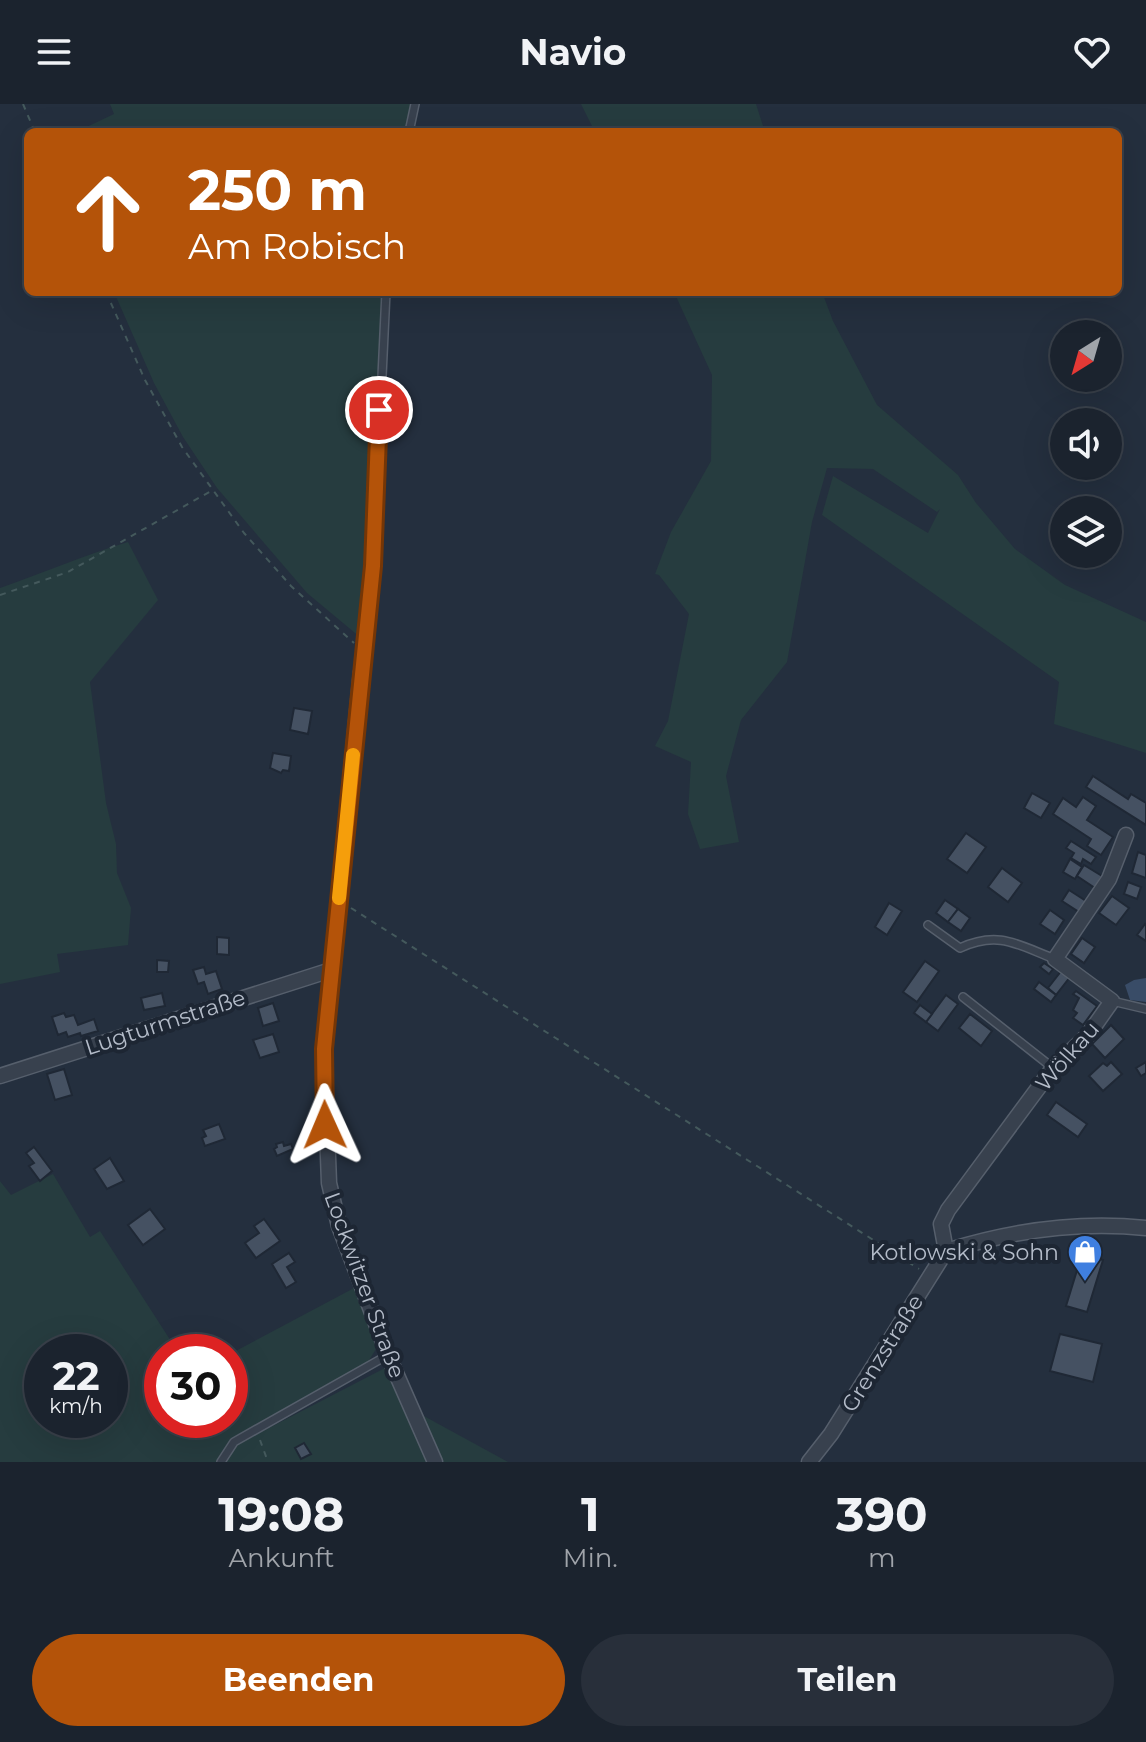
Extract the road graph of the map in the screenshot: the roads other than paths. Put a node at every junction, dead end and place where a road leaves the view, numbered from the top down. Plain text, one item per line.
1 (415, 104) edge
2 (410, 128) edge
3 (386, 296) edge
4 (361, 672) joint
5 (1126, 835) dead end
6 (928, 925) dead end
7 (1055, 959) junction
8 (331, 970) junction
9 (963, 997) dead end
10 (1112, 1001) junction
11 (1146, 1009) edge
12 (1053, 1068) junction
13 (0, 1076) edge
14 (1146, 1228) edge
15 (946, 1251) junction
16 (388, 1355) junction
17 (221, 1462) edge
18 (435, 1462) edge
19 (809, 1462) edge

1 - 2 lane
3 - 4 lane
4 - 8 street, Lockwitzer Straße
5 - 7 street
6 - 7 lane
7 - 10 street, Wölkau
8 - 13 street, Lugturmstraße
8 - 16 street, Lockwitzer Straße
9 - 12 lane
10 - 11 lane
10 - 12 street, Wölkau
12 - 15 street, Wölkau
14 - 15 street
15 - 19 street, Grenzstraße
16 - 17 lane
16 - 18 street, Lockwitzer Straße

